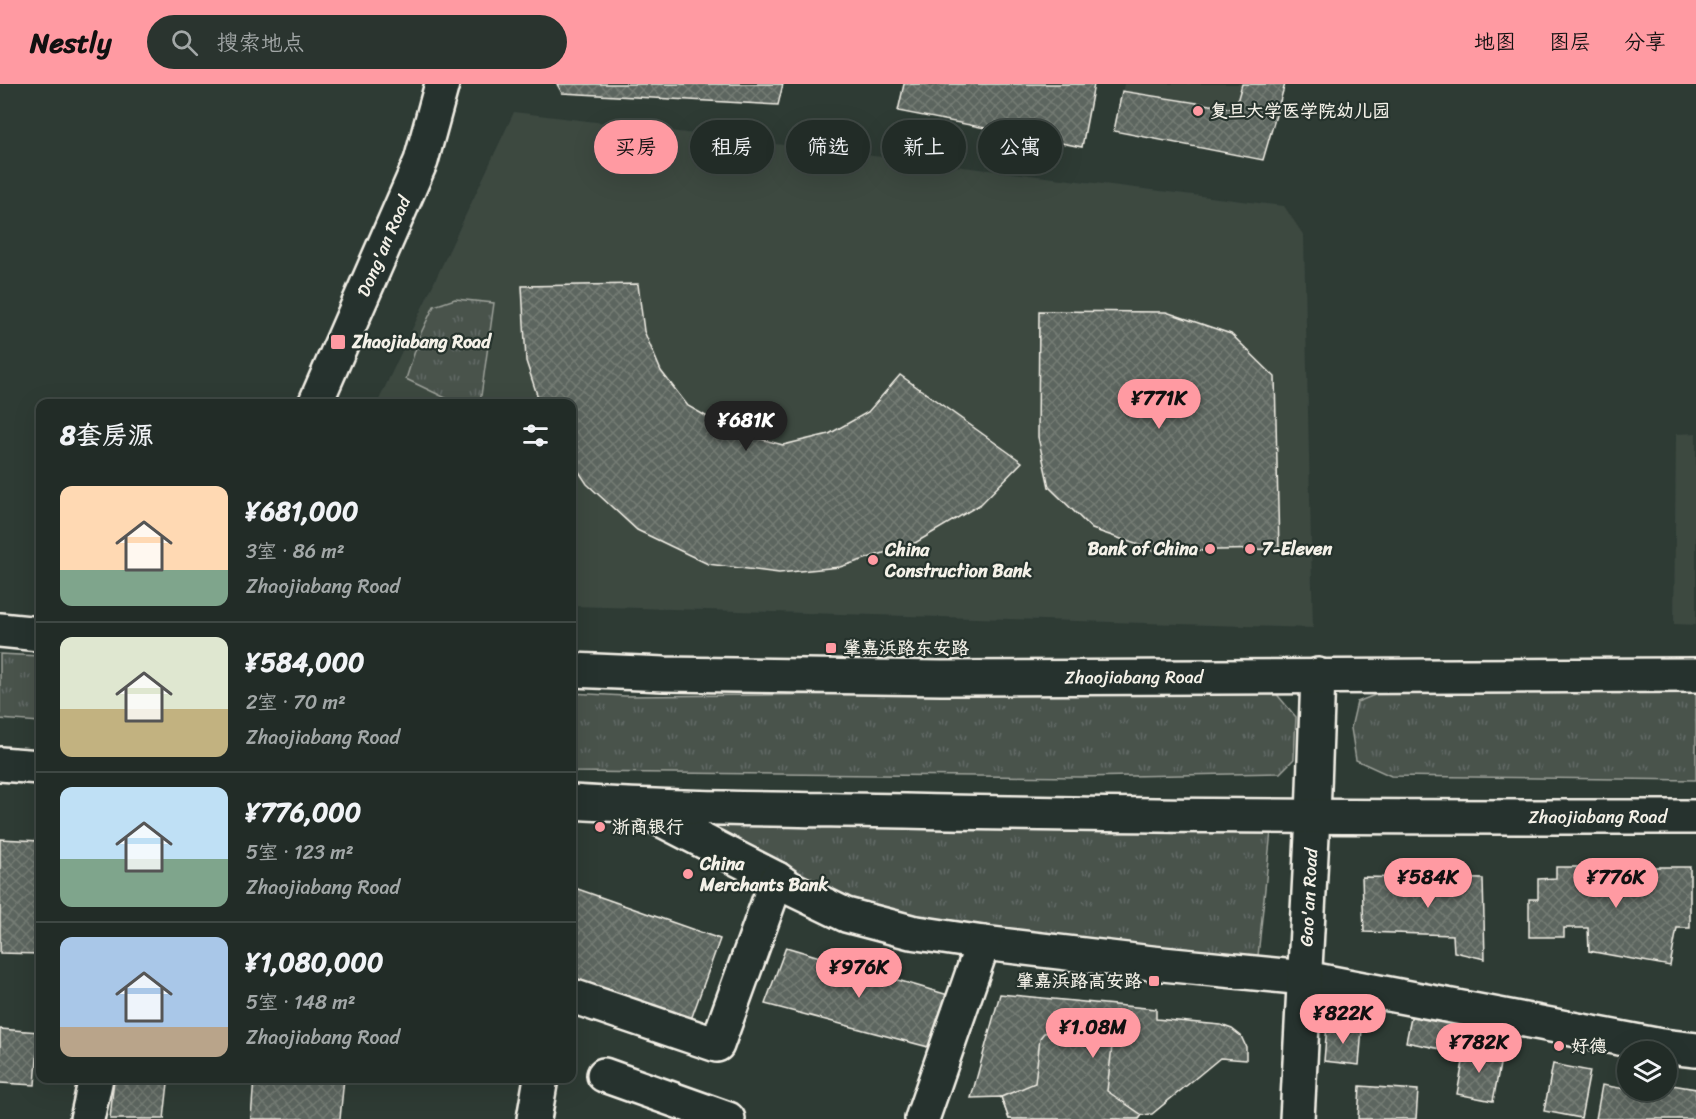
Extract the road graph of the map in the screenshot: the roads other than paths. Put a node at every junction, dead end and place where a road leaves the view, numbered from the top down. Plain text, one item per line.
1 (442, 84) edge
2 (317, 399) edge
3 (0, 630) edge
4 (36, 634) edge
5 (576, 670) edge
6 (1318, 675) junction
7 (1696, 675) edge
8 (0, 764) edge
9 (36, 767) edge
10 (576, 802) edge
11 (635, 806) junction
12 (1313, 817) junction
13 (1696, 817) edge
14 (777, 879) junction
15 (983, 943) junction
16 (1305, 978) junction
17 (576, 997) edge
18 (1696, 1050) edge
19 (604, 1075) dead end
20 (95, 1083) edge
21 (540, 1083) edge
22 (87, 1119) edge
23 (534, 1119) edge
24 (728, 1119) edge
25 (922, 1119) edge
26 (1297, 1119) edge

1 - 2 main road, Dong'an Road
3 - 4 main road
5 - 6 main road, Zhaojiabang Road
6 - 7 main road, Zhaojiabang Road
6 - 12 main road, Gao'an Road
8 - 9 main road
10 - 11 main road, Zhaojiabang Road
11 - 12 main road, Zhaojiabang Road
11 - 14 main road, Zhaojiabang Road
12 - 13 main road, Zhaojiabang Road
12 - 16 main road, Gao'an Road
14 - 15 main road, Zhaojiabang Road
14 - 17 main road
15 - 16 main road, Zhaojiabang Road
15 - 25 main road
16 - 18 main road, Zhaojiabang Road
16 - 26 main road, Gao'an Road
19 - 24 main road
20 - 22 main road
21 - 23 main road

